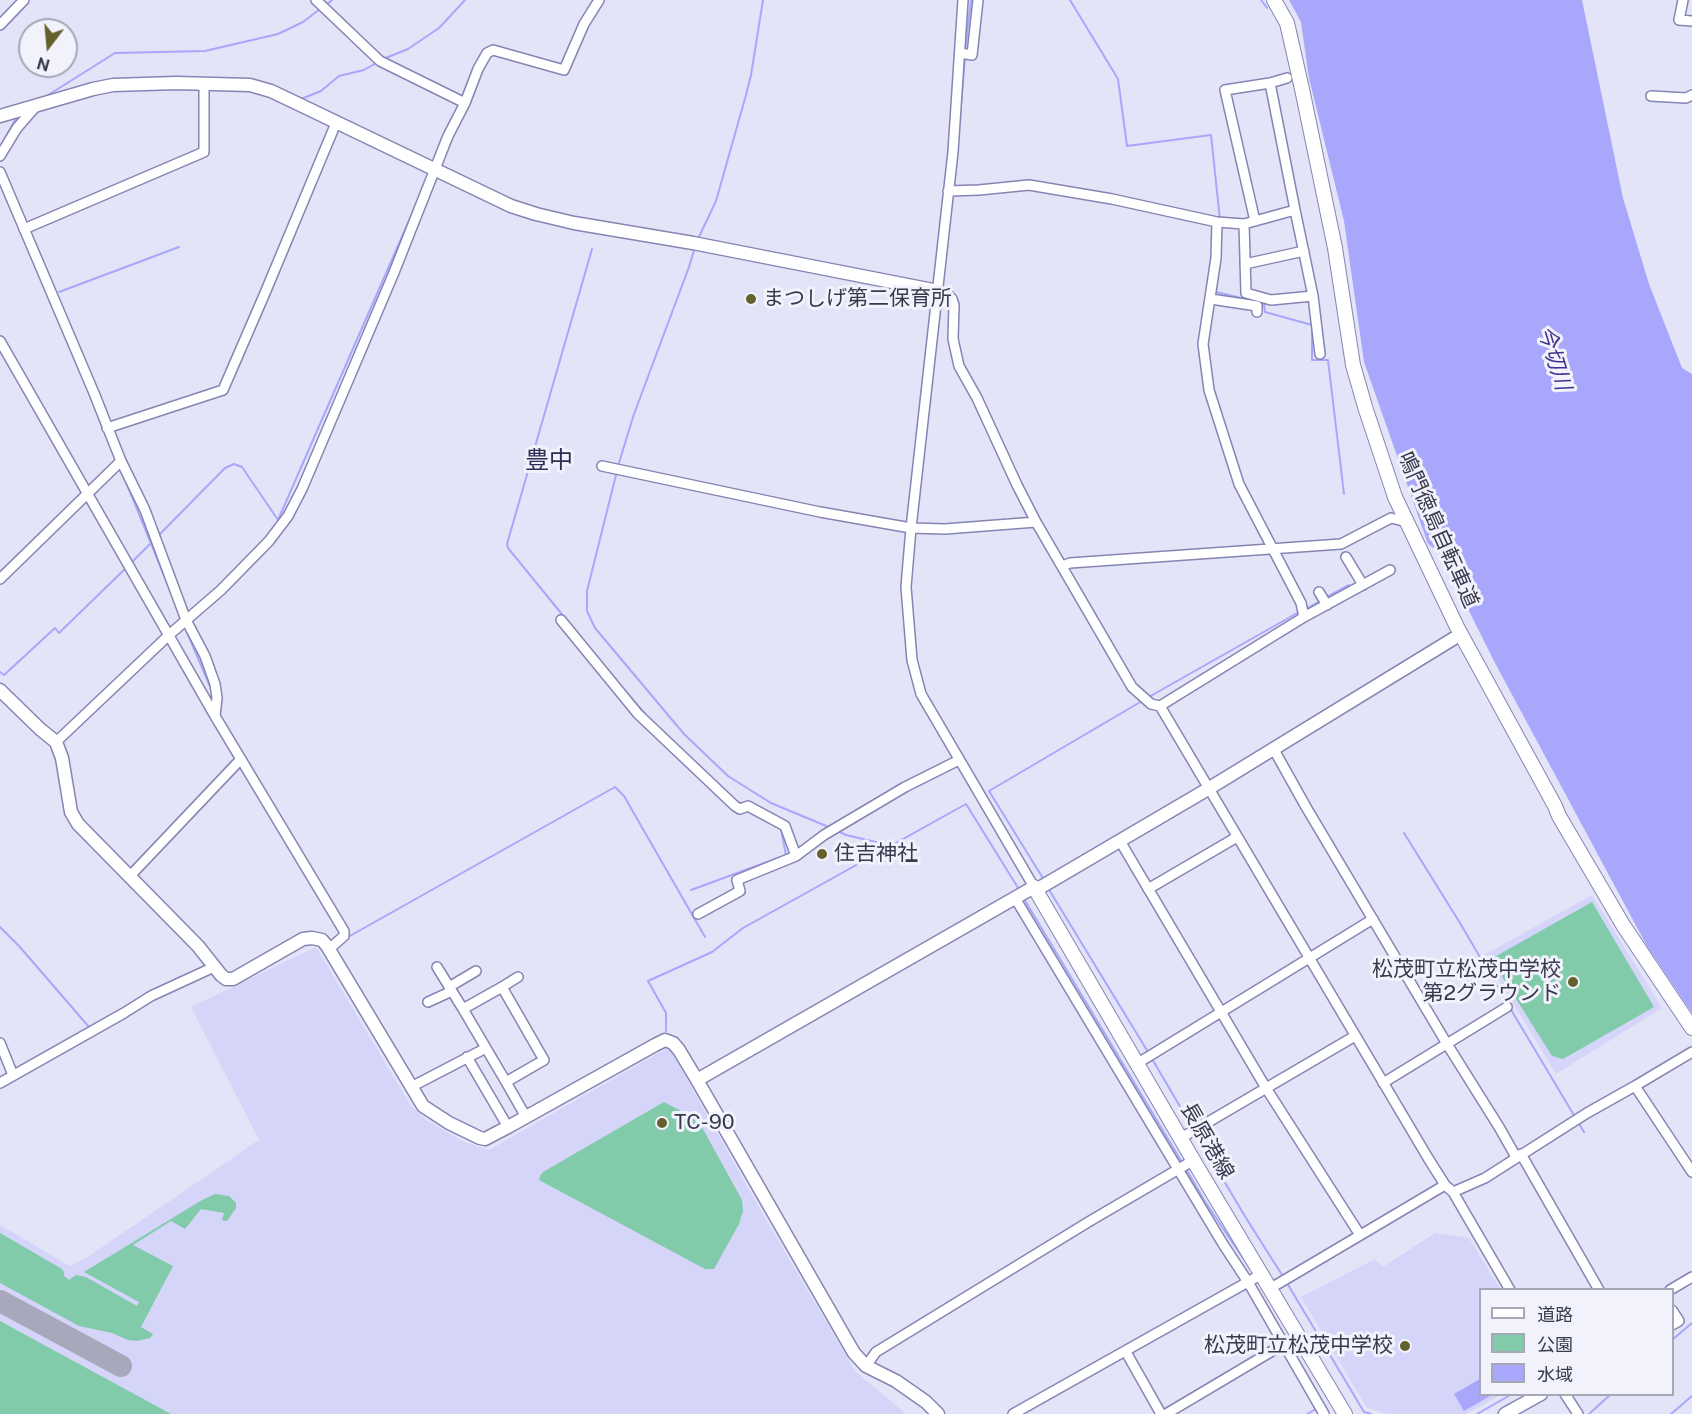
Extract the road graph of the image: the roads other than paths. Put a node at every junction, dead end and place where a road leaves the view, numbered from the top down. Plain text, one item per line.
1 (24, 0) edge
2 (599, 0) edge
3 (963, 0) edge
4 (978, 0) edge
5 (1274, 0) edge
6 (1683, 0) edge
7 (319, 3) edge
8 (1692, 21) edge
9 (0, 25) edge
10 (960, 53) junction
11 (1287, 78) dead end
12 (1270, 82) junction
13 (204, 83) junction
14 (1226, 90) junction
15 (1214, 92) dead end
16 (1692, 95) edge
17 (1651, 96) dead end
18 (465, 104) junction
19 (37, 105) junction
20 (0, 116) edge
21 (336, 123) junction
22 (0, 156) edge
23 (435, 170) junction
24 (0, 172) edge
25 (948, 191) junction
26 (1295, 210) junction
27 (1255, 221) junction
28 (1217, 222) junction
29 (1244, 224) junction
30 (24, 229) junction
31 (1304, 251) junction
32 (1245, 264) junction
33 (938, 291) junction
34 (1313, 296) junction
35 (1211, 299) junction
36 (1257, 312) dead end
37 (0, 341) edge
38 (1320, 354) dead end
39 (107, 428) junction
40 (121, 461) junction
41 (602, 466) dead end
42 (86, 493) junction
43 (1036, 522) junction
44 (1407, 522) junction
45 (911, 528) junction
46 (1272, 549) junction
47 (1346, 557) dead end
48 (1062, 566) junction
49 (1390, 570) dead end
50 (0, 579) edge
51 (1363, 585) junction
52 (1318, 592) dead end
53 (1327, 604) junction
54 (1304, 617) junction
55 (186, 620) junction
56 (561, 620) dead end
57 (169, 634) junction
58 (1461, 634) junction
59 (0, 690) edge
60 (1160, 706) junction
61 (215, 716) junction
62 (56, 742) junction
63 (1273, 748) junction
64 (241, 759) junction
65 (958, 760) junction
66 (1208, 789) junction
67 (1237, 837) junction
68 (1120, 841) junction
69 (796, 856) junction
70 (130, 876) junction
71 (1035, 889) junction
72 (1148, 889) junction
73 (1015, 898) junction
74 (698, 914) dead end
75 (1373, 919) junction
76 (329, 949) junction
77 (1310, 959) junction
78 (214, 967) junction
79 (437, 967) dead end
80 (476, 971) dead end
81 (518, 977) dead end
82 (502, 987) junction
83 (451, 989) junction
84 (428, 1002) dead end
85 (1507, 1007) dead end
86 (463, 1009) junction
87 (1222, 1012) junction
88 (1692, 1028) edge
89 (1355, 1036) junction
90 (0, 1043) edge
91 (1447, 1044) junction
92 (486, 1048) junction
93 (1692, 1052) edge
94 (467, 1057) junction
95 (1138, 1063) junction
96 (13, 1075) junction
97 (697, 1080) junction
98 (506, 1082) junction
99 (0, 1083) edge
100 (1383, 1083) junction
101 (1635, 1086) junction
102 (411, 1087) junction
103 (1266, 1088) junction
104 (526, 1118) junction
105 (508, 1127) junction
106 (1181, 1138) junction
107 (1518, 1156) junction
108 (1194, 1160) junction
109 (1179, 1169) junction
110 (1692, 1172) edge
111 (1444, 1185) junction
112 (1453, 1192) junction
113 (1360, 1235) junction
114 (1262, 1274) junction
115 (1692, 1277) edge
116 (1248, 1282) junction
117 (1271, 1288) junction
118 (1509, 1288) edge
119 (1598, 1288) edge
120 (1673, 1288) edge
121 (1284, 1344) junction
122 (1126, 1352) junction
123 (866, 1366) junction
124 (1540, 1396) edge
125 (1566, 1396) edge
126 (1526, 1409) edge
127 (938, 1414) edge
128 (1013, 1414) edge
129 (1163, 1414) edge
130 (1324, 1414) edge
131 (1345, 1414) edge
132 (1505, 1414) edge
133 (1578, 1414) edge

1 - 9 street
2 - 18 street
3 - 10 street
4 - 10 street
5 - 44 main road, 鳴門徳島自転車道
6 - 8 street
7 - 18 street
10 - 25 street
11 - 12 street
12 - 14 street
12 - 26 street
13 - 19 street
13 - 21 street
13 - 30 street
14 - 15 street
14 - 27 street
16 - 17 street
18 - 23 street
19 - 20 street
19 - 22 street
21 - 23 street
21 - 39 street
23 - 33 street
23 - 55 street
24 - 30 street
25 - 28 street
25 - 33 street
26 - 27 street
26 - 31 street
27 - 29 street
28 - 29 street
28 - 35 street
29 - 32 street
30 - 39 street
31 - 32 street
31 - 34 street
32 - 34 street
33 - 43 street
33 - 45 street
34 - 38 street
35 - 36 street
35 - 46 street
37 - 42 street
39 - 40 street
40 - 42 street
40 - 55 street
41 - 45 street
42 - 50 street
42 - 57 street
43 - 45 street
43 - 48 street
44 - 46 street
44 - 58 main road, 鳴門徳島自転車道
45 - 65 street
46 - 48 street
46 - 54 street
47 - 51 street
48 - 60 street
49 - 51 street
51 - 53 street
52 - 53 street
53 - 54 street
54 - 60 street
55 - 57 street
55 - 61 street
56 - 69 street
57 - 61 street
57 - 62 street
58 - 63 street
58 - 88 main road, 鳴門徳島自転車道
59 - 62 street
60 - 66 street
61 - 64 street
62 - 70 street
63 - 66 street
63 - 75 street
64 - 70 street
64 - 76 street
65 - 69 street
65 - 71 street
66 - 67 street
66 - 68 street
67 - 72 street
67 - 77 street
68 - 71 street
68 - 72 street
69 - 74 street
70 - 78 street
71 - 73 street
71 - 95 main road, 長原港線
72 - 87 street
73 - 97 street
73 - 109 street
75 - 77 street
75 - 91 street
76 - 78 street
76 - 102 street
77 - 87 street
77 - 89 street
78 - 96 street
79 - 83 street
80 - 83 street
81 - 82 street
82 - 86 street
82 - 98 street
83 - 84 street
83 - 86 street
85 - 91 street
86 - 92 street
87 - 95 street
87 - 103 street
89 - 100 street
89 - 103 street
90 - 96 street
91 - 100 street
91 - 107 street
92 - 94 street
92 - 98 street
93 - 101 street
94 - 102 street
94 - 105 street
95 - 106 main road, 長原港線
96 - 99 street
97 - 104 street
97 - 123 street
98 - 104 street
100 - 111 street
101 - 107 street
101 - 110 street
102 - 105 street
103 - 106 street
103 - 113 street
104 - 105 street
106 - 108 main road, 長原港線
107 - 112 street
107 - 119 street
108 - 109 street
108 - 114 main road, 長原港線
109 - 116 street
109 - 123 street
111 - 112 street
111 - 113 street
112 - 118 street
113 - 117 street
114 - 116 street
114 - 117 main road, 長原港線
115 - 120 street
116 - 121 street
116 - 122 street
117 - 131 main road, 長原港線
121 - 129 street
121 - 130 street
122 - 128 street
122 - 129 street
123 - 127 street
124 - 126 street
125 - 133 street
126 - 132 street

